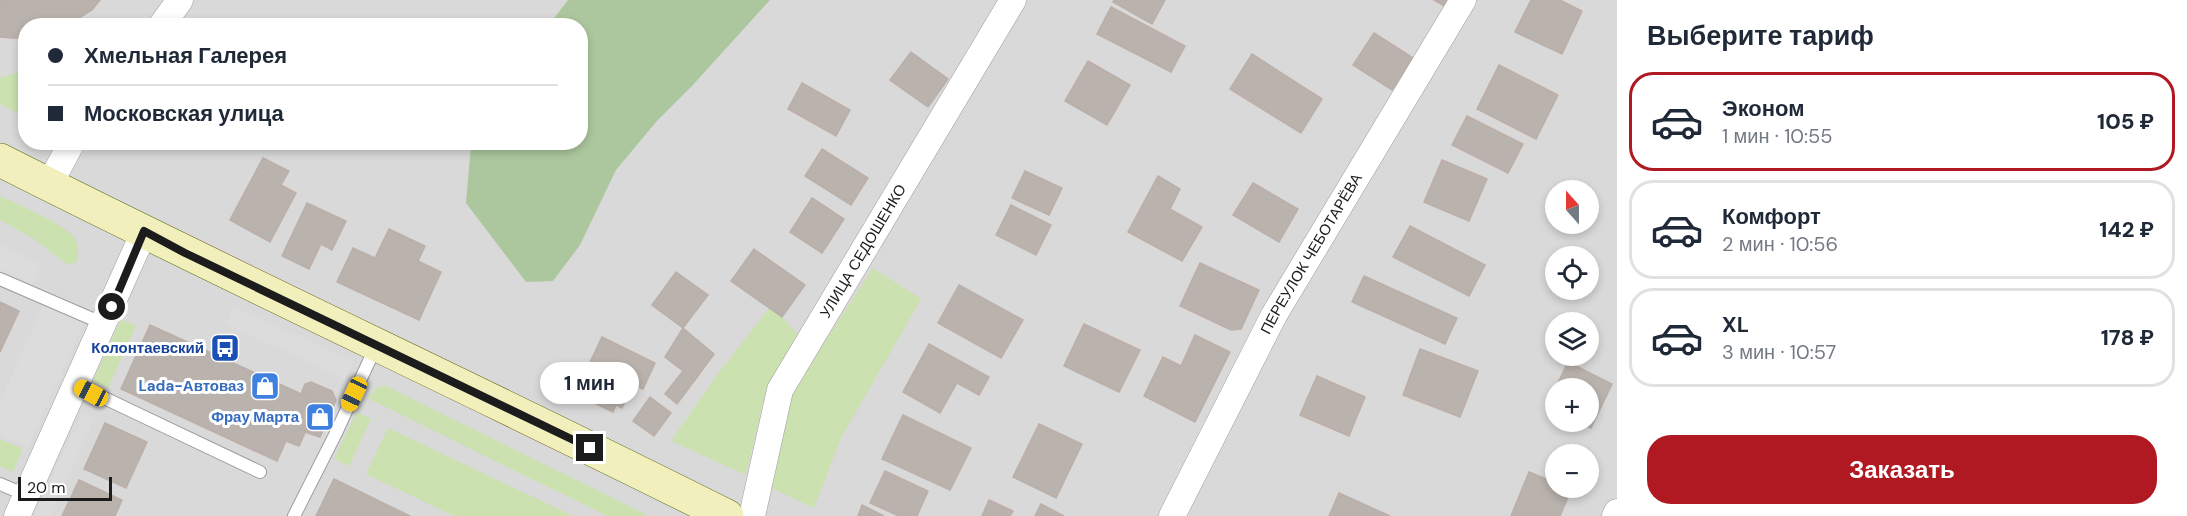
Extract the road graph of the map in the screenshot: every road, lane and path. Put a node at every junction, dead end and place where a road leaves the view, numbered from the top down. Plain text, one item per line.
1 (180, 0) edge
2 (1013, 0) edge
3 (1463, 0) edge
4 (167, 18) edge
5 (68, 150) edge
6 (0, 160) edge
7 (50, 185) junction
8 (144, 231) junction
9 (0, 279) edge
10 (104, 324) junction
11 (377, 344) junction
12 (77, 385) junction
13 (260, 472) dead end
14 (0, 484) edge
15 (22, 506) edge
16 (1617, 512) edge
17 (294, 516) edge
18 (727, 516) edge
19 (752, 516) edge
20 (1172, 516) edge
21 (1615, 516) edge

1 - 4 street
2 - 19 street, УЛИЦА СЕДОШЕНКО
3 - 20 street, ПЕРЕУЛОК ЧЕБОТАРЁВА
5 - 7 street
6 - 7 main road
7 - 8 main road
8 - 10 street
8 - 11 main road
9 - 10 lane
10 - 12 street
11 - 17 lane
11 - 18 main road
12 - 13 lane
12 - 15 street
14 - 15 lane
16 - 21 street

